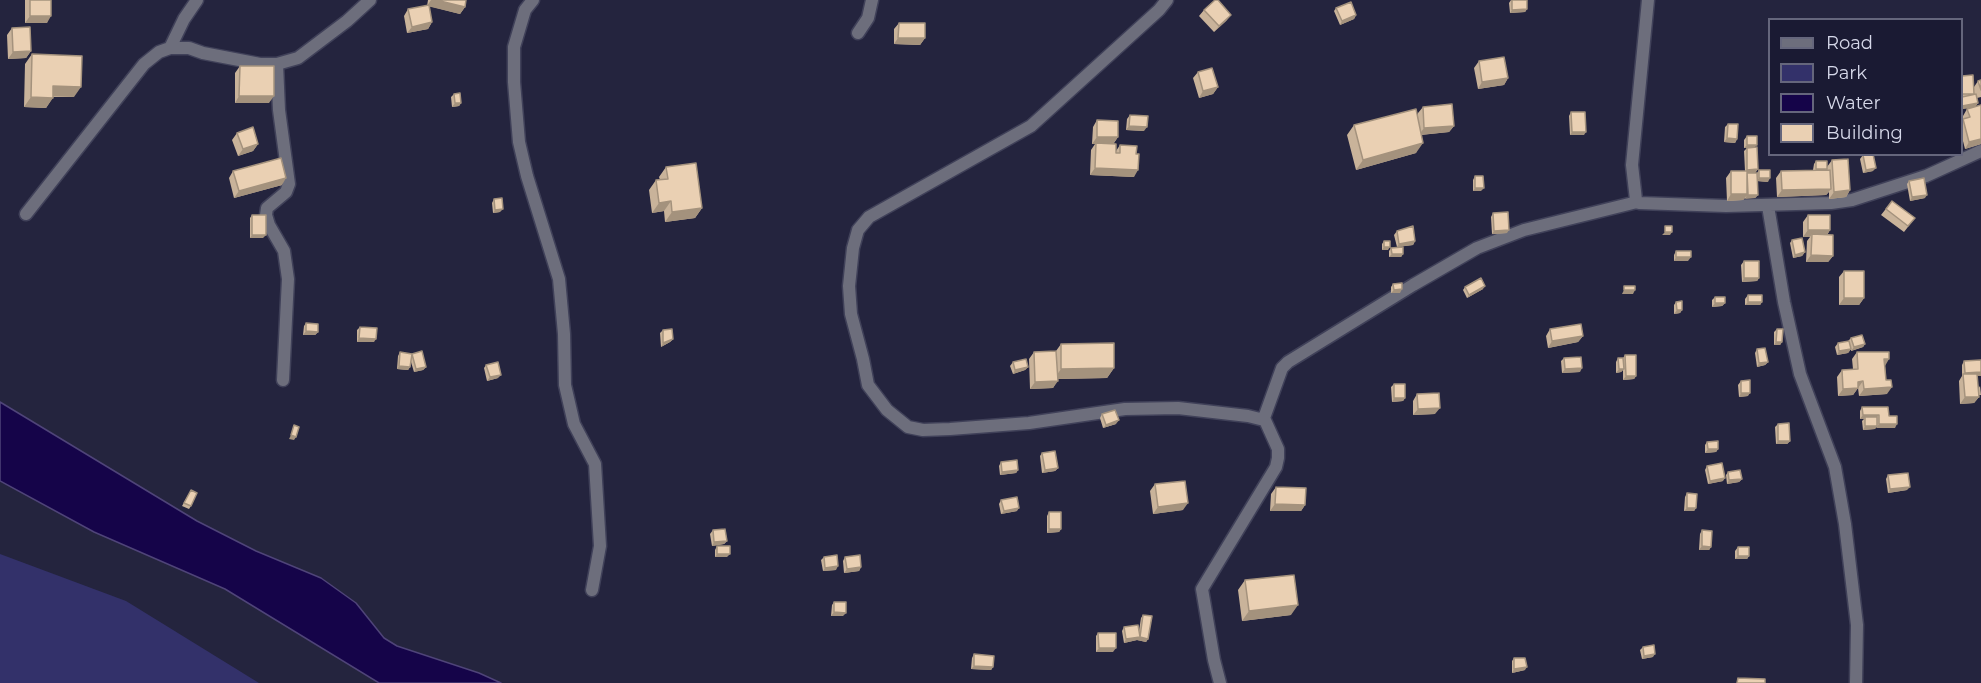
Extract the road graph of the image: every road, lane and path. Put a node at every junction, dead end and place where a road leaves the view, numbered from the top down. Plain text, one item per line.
1 (197, 0) edge
2 (370, 0) edge
3 (533, 0) edge
4 (872, 0) edge
5 (1167, 0) edge
6 (1648, 0) edge
7 (858, 33) dead end
8 (170, 48) junction
9 (277, 64) junction
10 (1981, 151) edge
11 (1637, 202) junction
12 (1768, 206) junction
13 (26, 214) dead end
14 (283, 380) dead end
15 (1264, 420) junction
16 (592, 590) dead end
17 (1220, 683) edge
18 (1857, 683) edge

1 - 8 street
2 - 9 street
3 - 16 street
4 - 7 street
5 - 15 street
6 - 11 street
8 - 9 street
8 - 13 street
9 - 14 street
10 - 12 street
11 - 12 street
11 - 15 street
12 - 18 street
15 - 17 street

